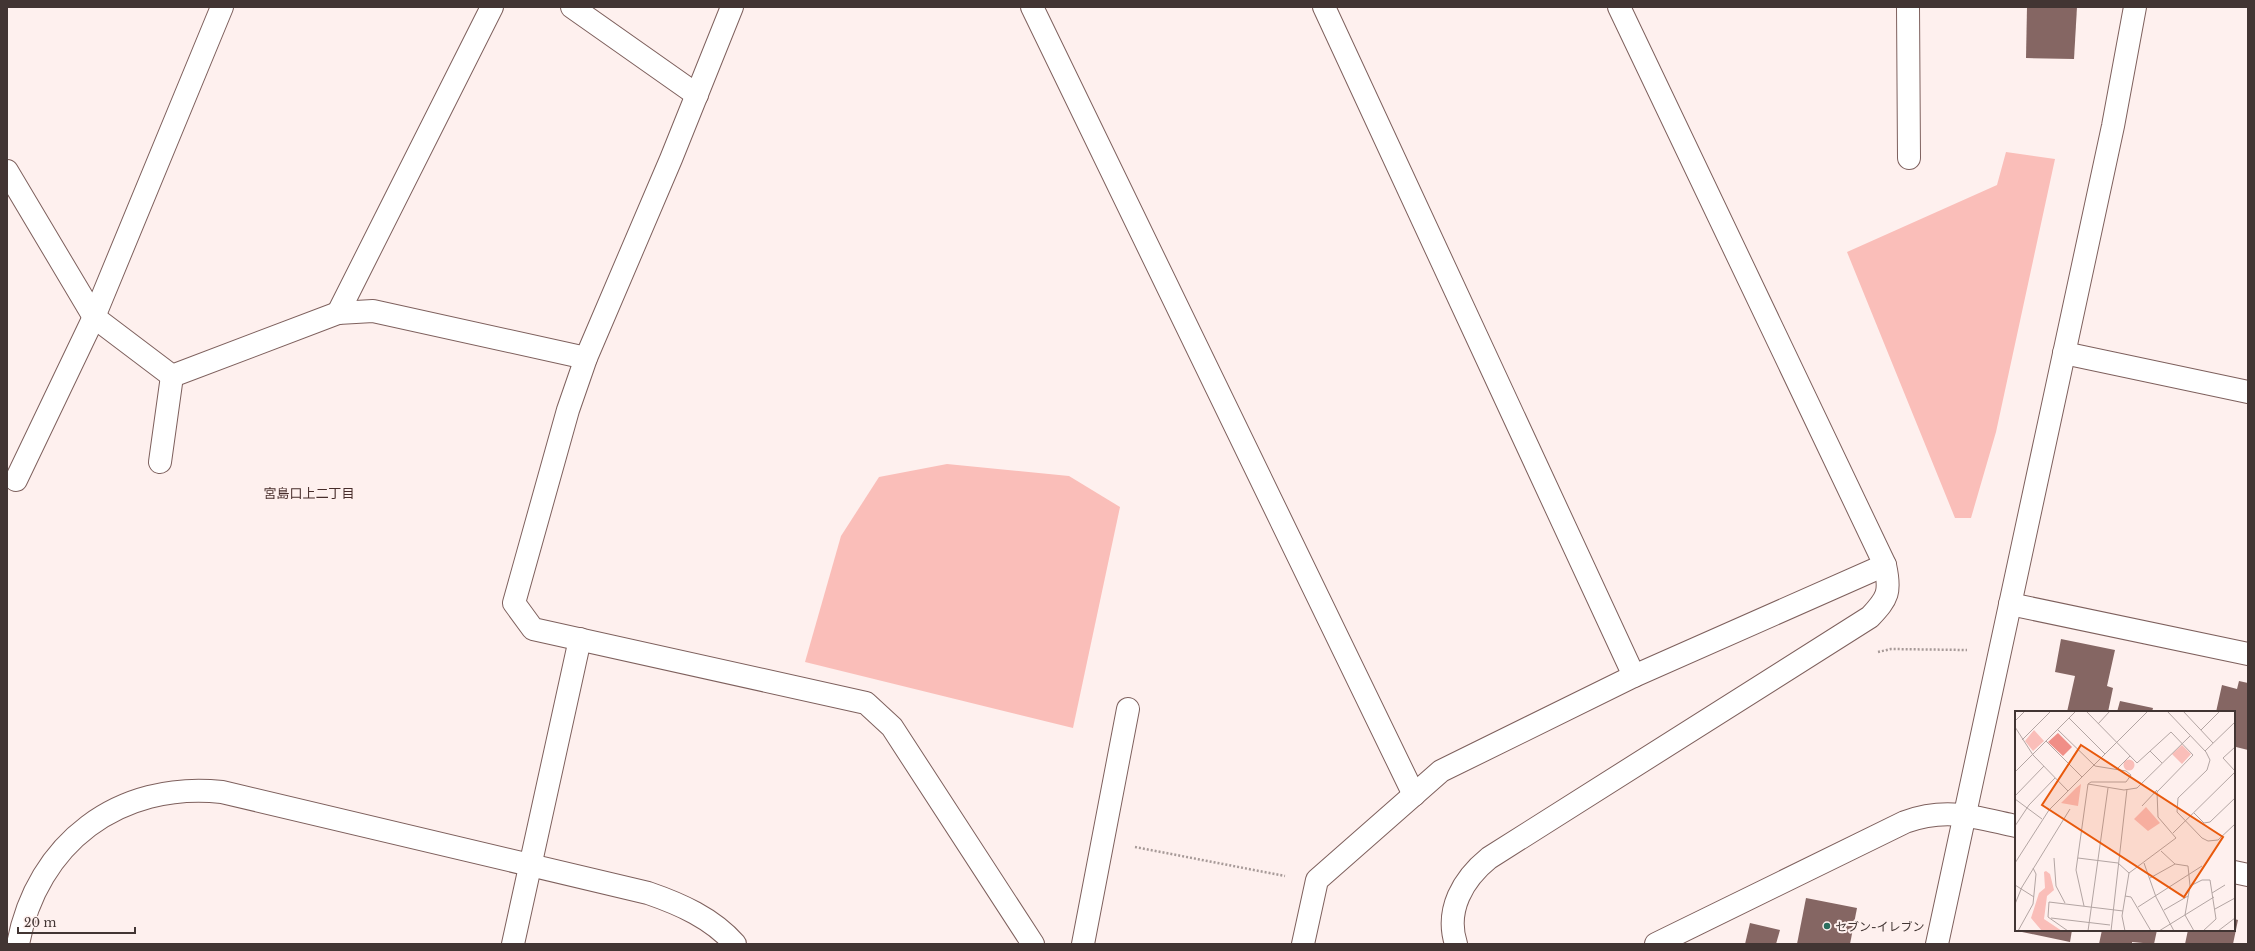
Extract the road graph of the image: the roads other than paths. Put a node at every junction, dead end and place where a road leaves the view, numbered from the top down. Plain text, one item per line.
1 (222, 7) edge
2 (492, 7) edge
3 (572, 7) edge
4 (732, 7) edge
5 (1032, 7) edge
6 (1324, 7) edge
7 (1619, 7) edge
8 (1908, 7) edge
9 (2135, 7) edge
10 (697, 95) junction
11 (1910, 158) dead end
12 (7, 171) edge
13 (338, 312) junction
14 (94, 317) junction
15 (2064, 353) junction
16 (586, 358) junction
17 (172, 376) junction
18 (2248, 392) edge
19 (160, 462) dead end
20 (16, 480) dead end
21 (1885, 565) junction
22 (2010, 604) junction
23 (580, 639) junction
24 (2248, 654) edge
25 (1634, 676) junction
26 (1128, 709) dead end
27 (1414, 795) junction
28 (1965, 815) junction
29 (2015, 826) edge
30 (530, 865) junction
31 (2235, 872) edge
32 (2248, 875) edge
33 (1675, 938) edge
34 (18, 944) edge
35 (513, 944) edge
36 (735, 944) edge
37 (1033, 944) edge
38 (1083, 944) edge
39 (1303, 944) edge
40 (1456, 944) edge
41 (1656, 944) edge
42 (1937, 944) edge

1 - 14 street
2 - 13 street
3 - 10 street
4 - 10 street
5 - 27 street
6 - 25 street
7 - 21 street
8 - 11 street
9 - 15 street
10 - 16 street
12 - 14 street
13 - 16 street
13 - 17 street
14 - 17 street
14 - 20 street
15 - 18 street
15 - 22 street
16 - 23 street
17 - 19 street
21 - 25 street
21 - 40 street
22 - 24 street
22 - 28 street
23 - 30 street
23 - 37 street
25 - 27 street
26 - 38 street
27 - 39 street
28 - 29 street
28 - 33 street
28 - 42 street
30 - 34 street
30 - 35 street
30 - 36 street
31 - 32 street
33 - 41 street

